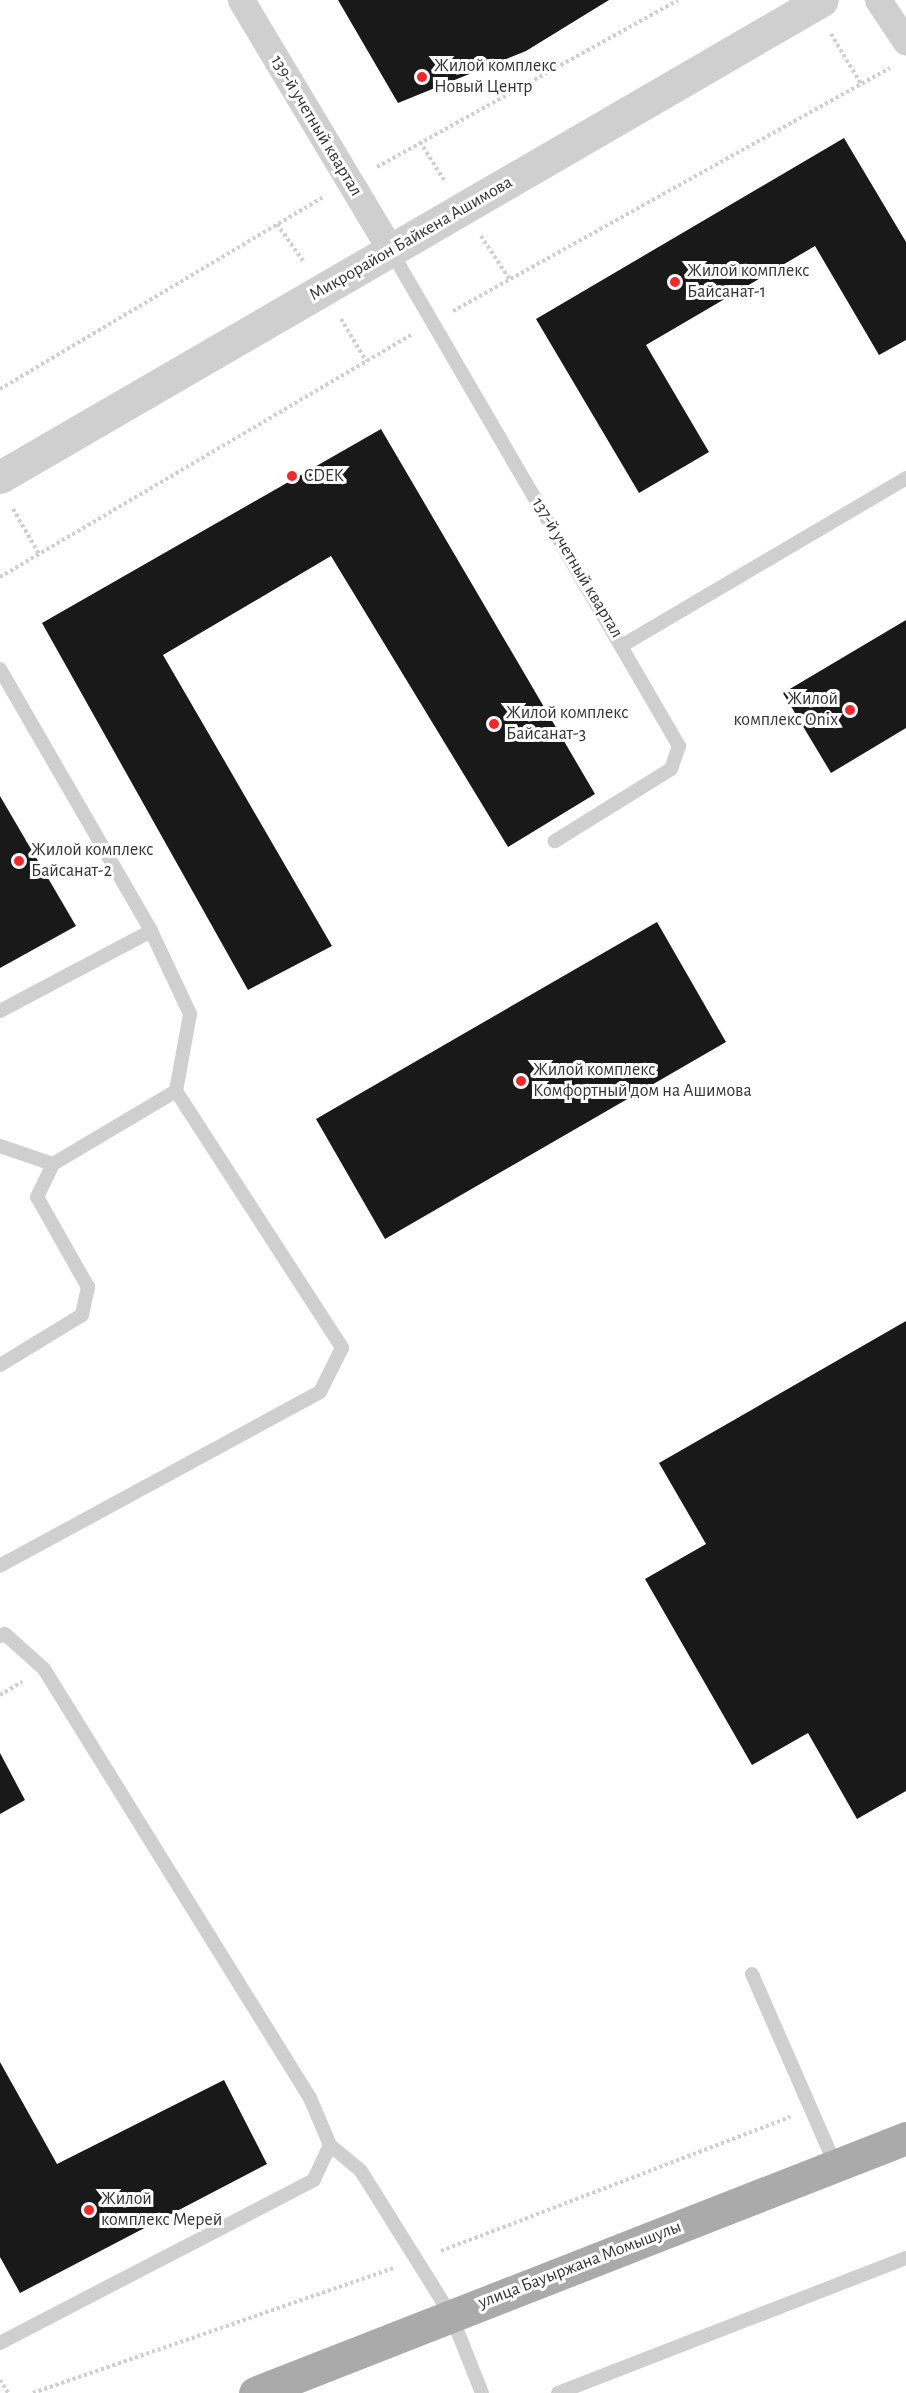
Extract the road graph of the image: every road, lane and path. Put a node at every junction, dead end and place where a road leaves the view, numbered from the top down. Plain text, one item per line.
1 (240, 0) edge
2 (878, 0) edge
3 (818, 2) edge
4 (906, 42) edge
5 (861, 84) dead end
6 (391, 251) junction
7 (0, 477) edge
8 (906, 478) edge
9 (11, 507) dead end
10 (39, 554) dead end
11 (623, 645) junction
12 (0, 669) edge
13 (555, 841) dead end
14 (151, 931) junction
15 (0, 1011) edge
16 (176, 1091) junction
17 (0, 1146) edge
18 (53, 1164) junction
19 (0, 1365) edge
20 (0, 1566) edge
21 (0, 1636) edge
22 (752, 1974) dead end
23 (906, 2138) edge
24 (330, 2145) junction
25 (836, 2166) junction
26 (906, 2258) edge
27 (451, 2316) junction
28 (0, 2343) edge
29 (0, 2380) edge
30 (8, 2393) edge
31 (255, 2393) edge
32 (482, 2393) edge
33 (558, 2393) edge

1 - 6 street, 139-й учетный квартал
2 - 4 street
3 - 5 path
3 - 6 street, Микрорайон Байкена Ашимова
6 - 7 street, Микрорайон Байкена Ашимова
6 - 11 lane, 137-й учетный квартал
8 - 11 lane
9 - 10 path
11 - 13 lane, 137-й учетный квартал
12 - 14 lane
14 - 15 lane
14 - 16 lane
16 - 18 lane
16 - 20 lane
17 - 18 lane
18 - 19 lane
21 - 24 lane
22 - 25 lane
23 - 25 main road, улица Бауыржана Момышулы
24 - 27 lane
24 - 28 lane
25 - 27 main road, улица Бауыржана Момышулы
26 - 33 lane
27 - 31 main road, улица Бауыржана Момышулы
27 - 32 lane
29 - 30 path

